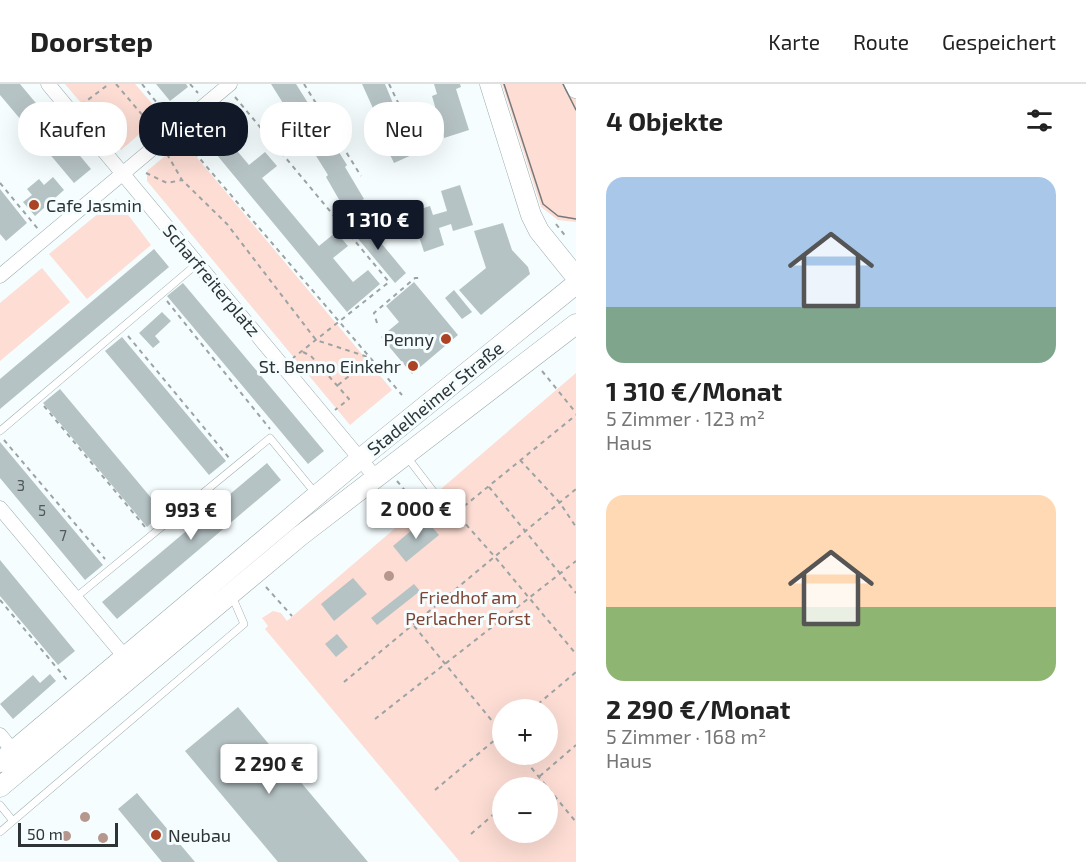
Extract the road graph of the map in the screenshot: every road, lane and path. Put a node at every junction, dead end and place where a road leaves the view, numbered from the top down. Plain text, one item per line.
1 (48, 84) edge
2 (109, 84) edge
3 (116, 84) edge
4 (142, 84) edge
5 (304, 84) edge
6 (389, 84) edge
7 (490, 84) edge
8 (574, 84) edge
9 (228, 85) edge
10 (576, 88) edge
11 (63, 102) edge
12 (86, 102) edge
13 (157, 102) edge
14 (208, 102) edge
15 (397, 102) edge
16 (139, 113) edge
17 (109, 156) edge
18 (144, 156) edge
19 (169, 156) edge
20 (197, 156) edge
21 (135, 164) junction
22 (123, 173) junction
23 (361, 176) dead end
24 (182, 180) junction
25 (0, 183) edge
26 (45, 238) junction
27 (198, 263) junction
28 (0, 276) edge
29 (576, 277) edge
30 (419, 278) dead end
31 (576, 284) edge
32 (161, 294) junction
33 (340, 323) junction
34 (377, 323) dead end
35 (576, 324) edge
36 (121, 328) junction
37 (316, 340) junction
38 (303, 352) junction
39 (371, 358) junction
40 (284, 365) junction
41 (542, 371) dead end
42 (338, 386) junction
43 (402, 394) dead end
44 (38, 399) junction
45 (576, 414) edge
46 (326, 417) junction
47 (0, 431) edge
48 (0, 436) edge
49 (270, 438) junction
50 (406, 455) junction
51 (360, 459) junction
52 (520, 460) junction
53 (235, 465) junction
54 (376, 478) junction
55 (397, 481) dead end
56 (489, 487) junction
57 (576, 489) edge
58 (317, 496) junction
59 (560, 503) junction
60 (418, 506) dead end
61 (0, 508) edge
62 (446, 508) dead end
63 (576, 527) edge
64 (527, 531) junction
65 (152, 535) junction
66 (495, 557) junction
67 (576, 561) edge
68 (248, 566) junction
69 (112, 568) junction
70 (560, 573) junction
71 (231, 593) junction
72 (576, 593) edge
73 (530, 597) junction
74 (75, 598) junction
75 (0, 600) edge
76 (292, 616) dead end
77 (414, 626) junction
78 (576, 654) edge
79 (125, 657) junction
80 (445, 664) junction
81 (576, 672) edge
82 (67, 680) dead end
83 (344, 682) dead end
84 (544, 699) edge
85 (375, 719) dead end
86 (492, 721) edge
87 (0, 735) edge
88 (492, 742) edge
89 (576, 745) edge
90 (7, 757) edge
91 (529, 765) edge
92 (539, 777) joint
93 (0, 787) edge
94 (435, 790) dead end
95 (558, 800) edge
96 (0, 805) edge
97 (492, 816) edge
98 (13, 821) junction
99 (576, 822) edge
100 (0, 832) edge
101 (471, 834) dead end

1 - 11 street, Scharfreiterplatz
2 - 12 path
3 - 16 path
4 - 13 path
5 - 23 path
6 - 15 path
7 - 29 main road
8 - 10 main road
9 - 14 street
9 - 33 path
17 - 22 street, Scharfreiterplatz
18 - 21 street
19 - 24 path
20 - 33 path
21 - 22 street
21 - 24 path
22 - 26 street
22 - 27 street, Scharfreiterplatz
24 - 37 path
25 - 26 path
26 - 28 street
27 - 32 lane
27 - 40 street, Scharfreiterplatz
30 - 34 path
31 - 51 main road, Stadelheimer Straße
32 - 36 lane
32 - 49 path
33 - 37 path
33 - 39 path
35 - 50 main road, Stadelheimer Straße
36 - 44 lane
36 - 53 path
37 - 38 path
37 - 39 path
38 - 40 path
38 - 42 path
39 - 42 path
39 - 43 path
40 - 46 street, Scharfreiterplatz
41 - 45 path
42 - 46 path
44 - 47 lane
44 - 65 path
45 - 52 path
46 - 51 street, Scharfreiterplatz
48 - 69 path
49 - 53 lane
49 - 58 lane
50 - 54 main road, Stadelheimer Straße
50 - 62 lane
51 - 54 street, Scharfreiterplatz
51 - 58 main road, Stadelheimer Straße
52 - 56 path
52 - 59 path
53 - 65 lane
54 - 68 main road, Stadelheimer Straße
55 - 60 path
56 - 64 path
56 - 66 path
57 - 59 path
58 - 68 main road, Stadelheimer Straße
59 - 63 path
59 - 64 path
61 - 74 street
64 - 66 path
64 - 70 path
65 - 69 lane
66 - 73 path
66 - 77 path
67 - 70 path
68 - 71 main road, Stadelheimer Straße
68 - 76 path
68 - 79 main road, Stadelheimer Straße
69 - 74 lane
70 - 72 path
70 - 73 path
71 - 93 main road, Stadelheimer Straße
71 - 98 lane
73 - 78 path
73 - 80 path
74 - 79 street
75 - 82 path
77 - 80 path
77 - 83 path
79 - 90 main road, Stadelheimer Straße
80 - 85 path
80 - 86 path
81 - 84 path
87 - 90 street
88 - 94 path
89 - 92 path
91 - 92 path
95 - 99 path
96 - 98 lane
97 - 101 path
98 - 100 lane

